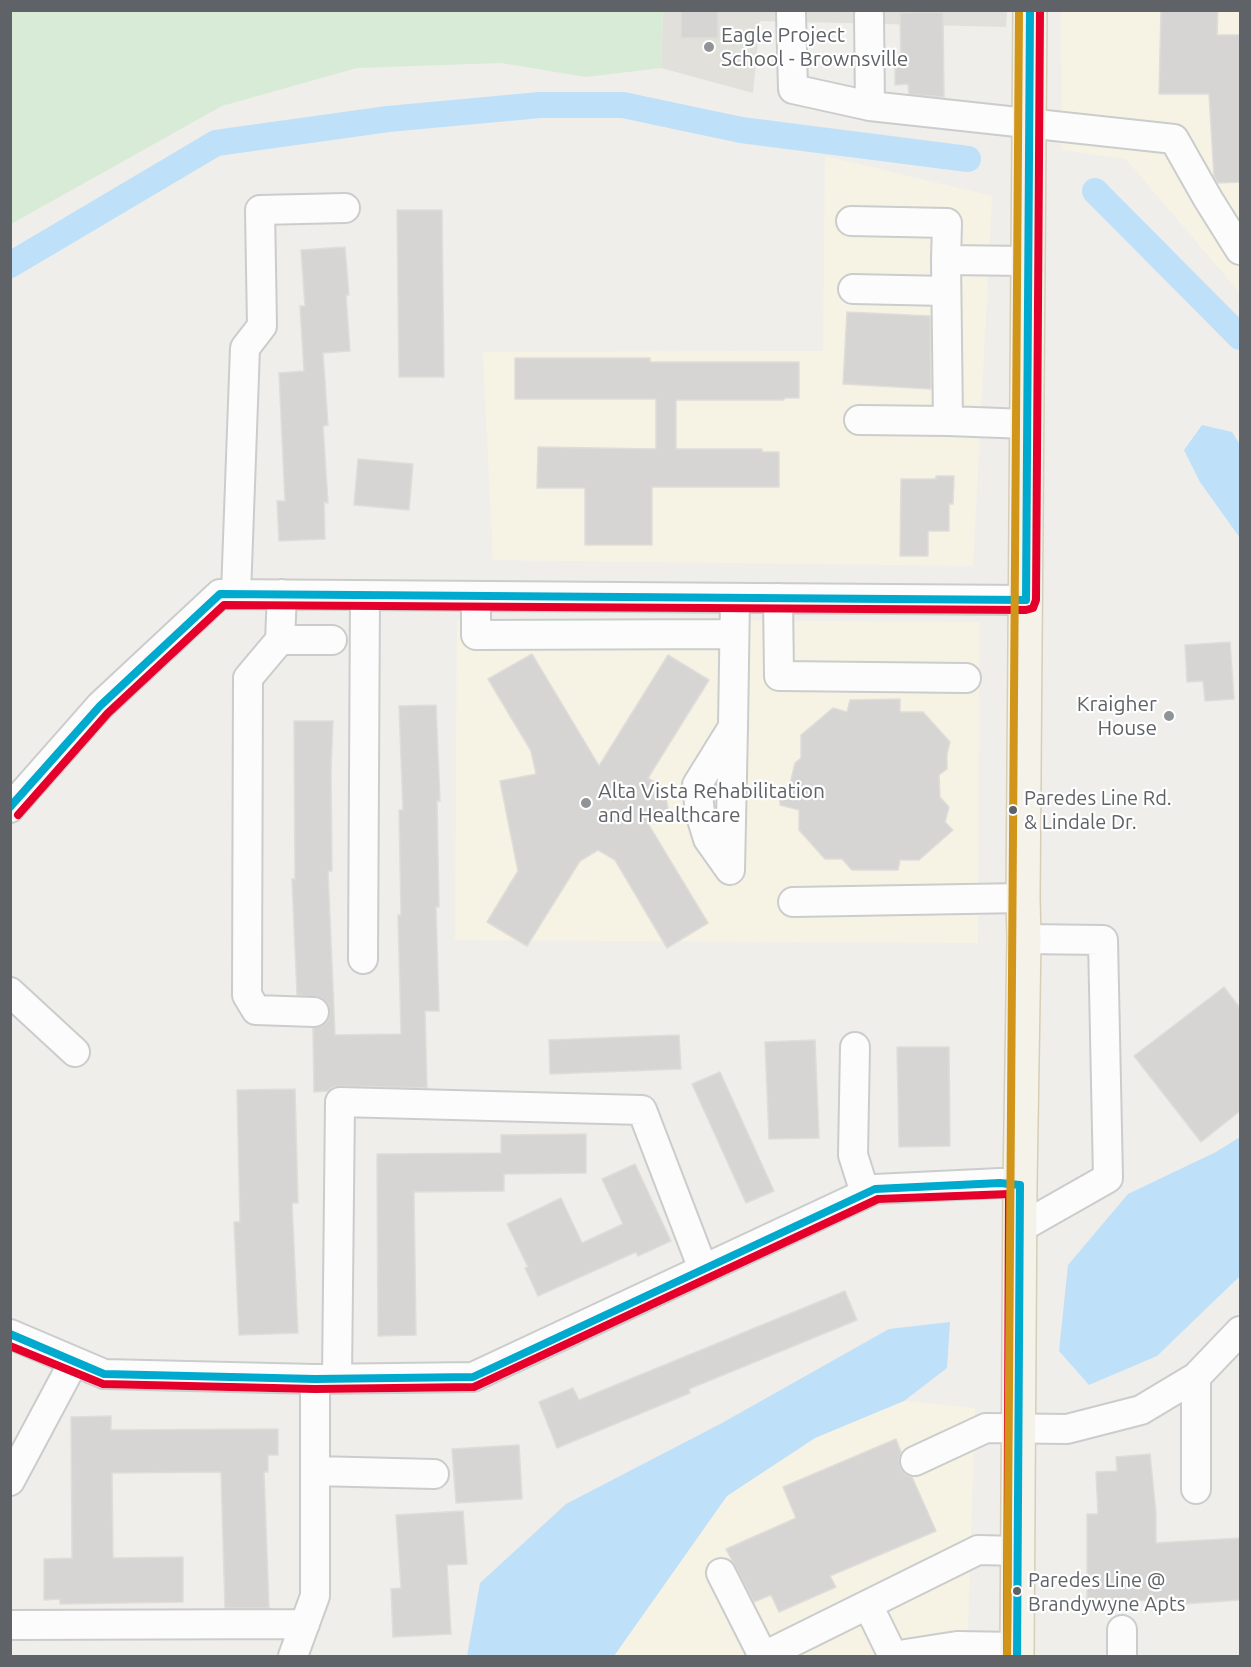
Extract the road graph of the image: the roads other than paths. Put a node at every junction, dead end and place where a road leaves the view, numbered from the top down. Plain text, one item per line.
1 (1030, 10) edge
2 (791, 14) dead end
3 (869, 15) dead end
4 (870, 106) junction
5 (1029, 124) junction
6 (345, 208) dead end
7 (851, 221) dead end
8 (1240, 249) edge
9 (946, 260) junction
10 (1027, 261) junction
11 (853, 289) dead end
12 (946, 291) junction
13 (859, 420) dead end
14 (948, 421) junction
15 (1027, 424) junction
16 (236, 594) junction
17 (282, 594) junction
18 (365, 595) junction
19 (476, 596) junction
20 (735, 598) junction
21 (778, 598) junction
22 (1026, 600) junction
23 (734, 634) junction
24 (279, 640) junction
25 (332, 640) dead end
26 (966, 678) dead end
27 (733, 727) dead end
28 (10, 808) edge
29 (1023, 898) junction
30 (793, 902) dead end
31 (1024, 939) junction
32 (363, 959) dead end
33 (10, 992) edge
34 (314, 1012) dead end
35 (855, 1047) dead end
36 (75, 1052) dead end
37 (1020, 1185) junction
38 (865, 1193) junction
39 (1020, 1228) junction
40 (703, 1269) junction
41 (1240, 1331) edge
42 (10, 1334) edge
43 (74, 1362) junction
44 (1196, 1377) junction
45 (326, 1379) junction
46 (1019, 1428) junction
47 (915, 1461) dead end
48 (315, 1471) junction
49 (434, 1474) dead end
50 (10, 1481) edge
51 (1196, 1489) dead end
52 (1018, 1551) junction
53 (721, 1573) dead end
54 (868, 1605) junction
55 (305, 1624) junction
56 (10, 1625) edge
57 (1017, 1652) edge
58 (293, 1656) edge
59 (764, 1656) edge
60 (901, 1656) edge

1 - 5 main road
2 - 4 street
3 - 4 street
4 - 5 street
5 - 8 street
5 - 10 main road
6 - 16 street
7 - 9 street
9 - 10 street
9 - 12 street
10 - 15 main road
11 - 12 street
12 - 14 street
13 - 14 street
14 - 15 street
15 - 22 main road
16 - 17 street
16 - 28 street
17 - 18 street
17 - 24 street
18 - 19 street
18 - 32 street
19 - 20 street
19 - 23 street
20 - 21 street
20 - 23 street
21 - 22 street
21 - 26 street
22 - 29 main road
23 - 27 street
24 - 25 street
24 - 34 street
29 - 30 street
29 - 31 main road
31 - 37 main road
31 - 39 street
33 - 36 street
35 - 38 street
37 - 38 street
37 - 39 main road
38 - 40 street
39 - 46 main road
40 - 45 street
40 - 45 street
41 - 44 street
42 - 43 street
43 - 45 street
43 - 50 street
44 - 46 street
44 - 51 street
45 - 48 street
46 - 47 street
46 - 52 main road
48 - 49 street
48 - 55 street
52 - 54 street
52 - 57 main road
53 - 59 street
54 - 59 street
54 - 60 street
55 - 56 street
55 - 58 street
57 - 60 street

